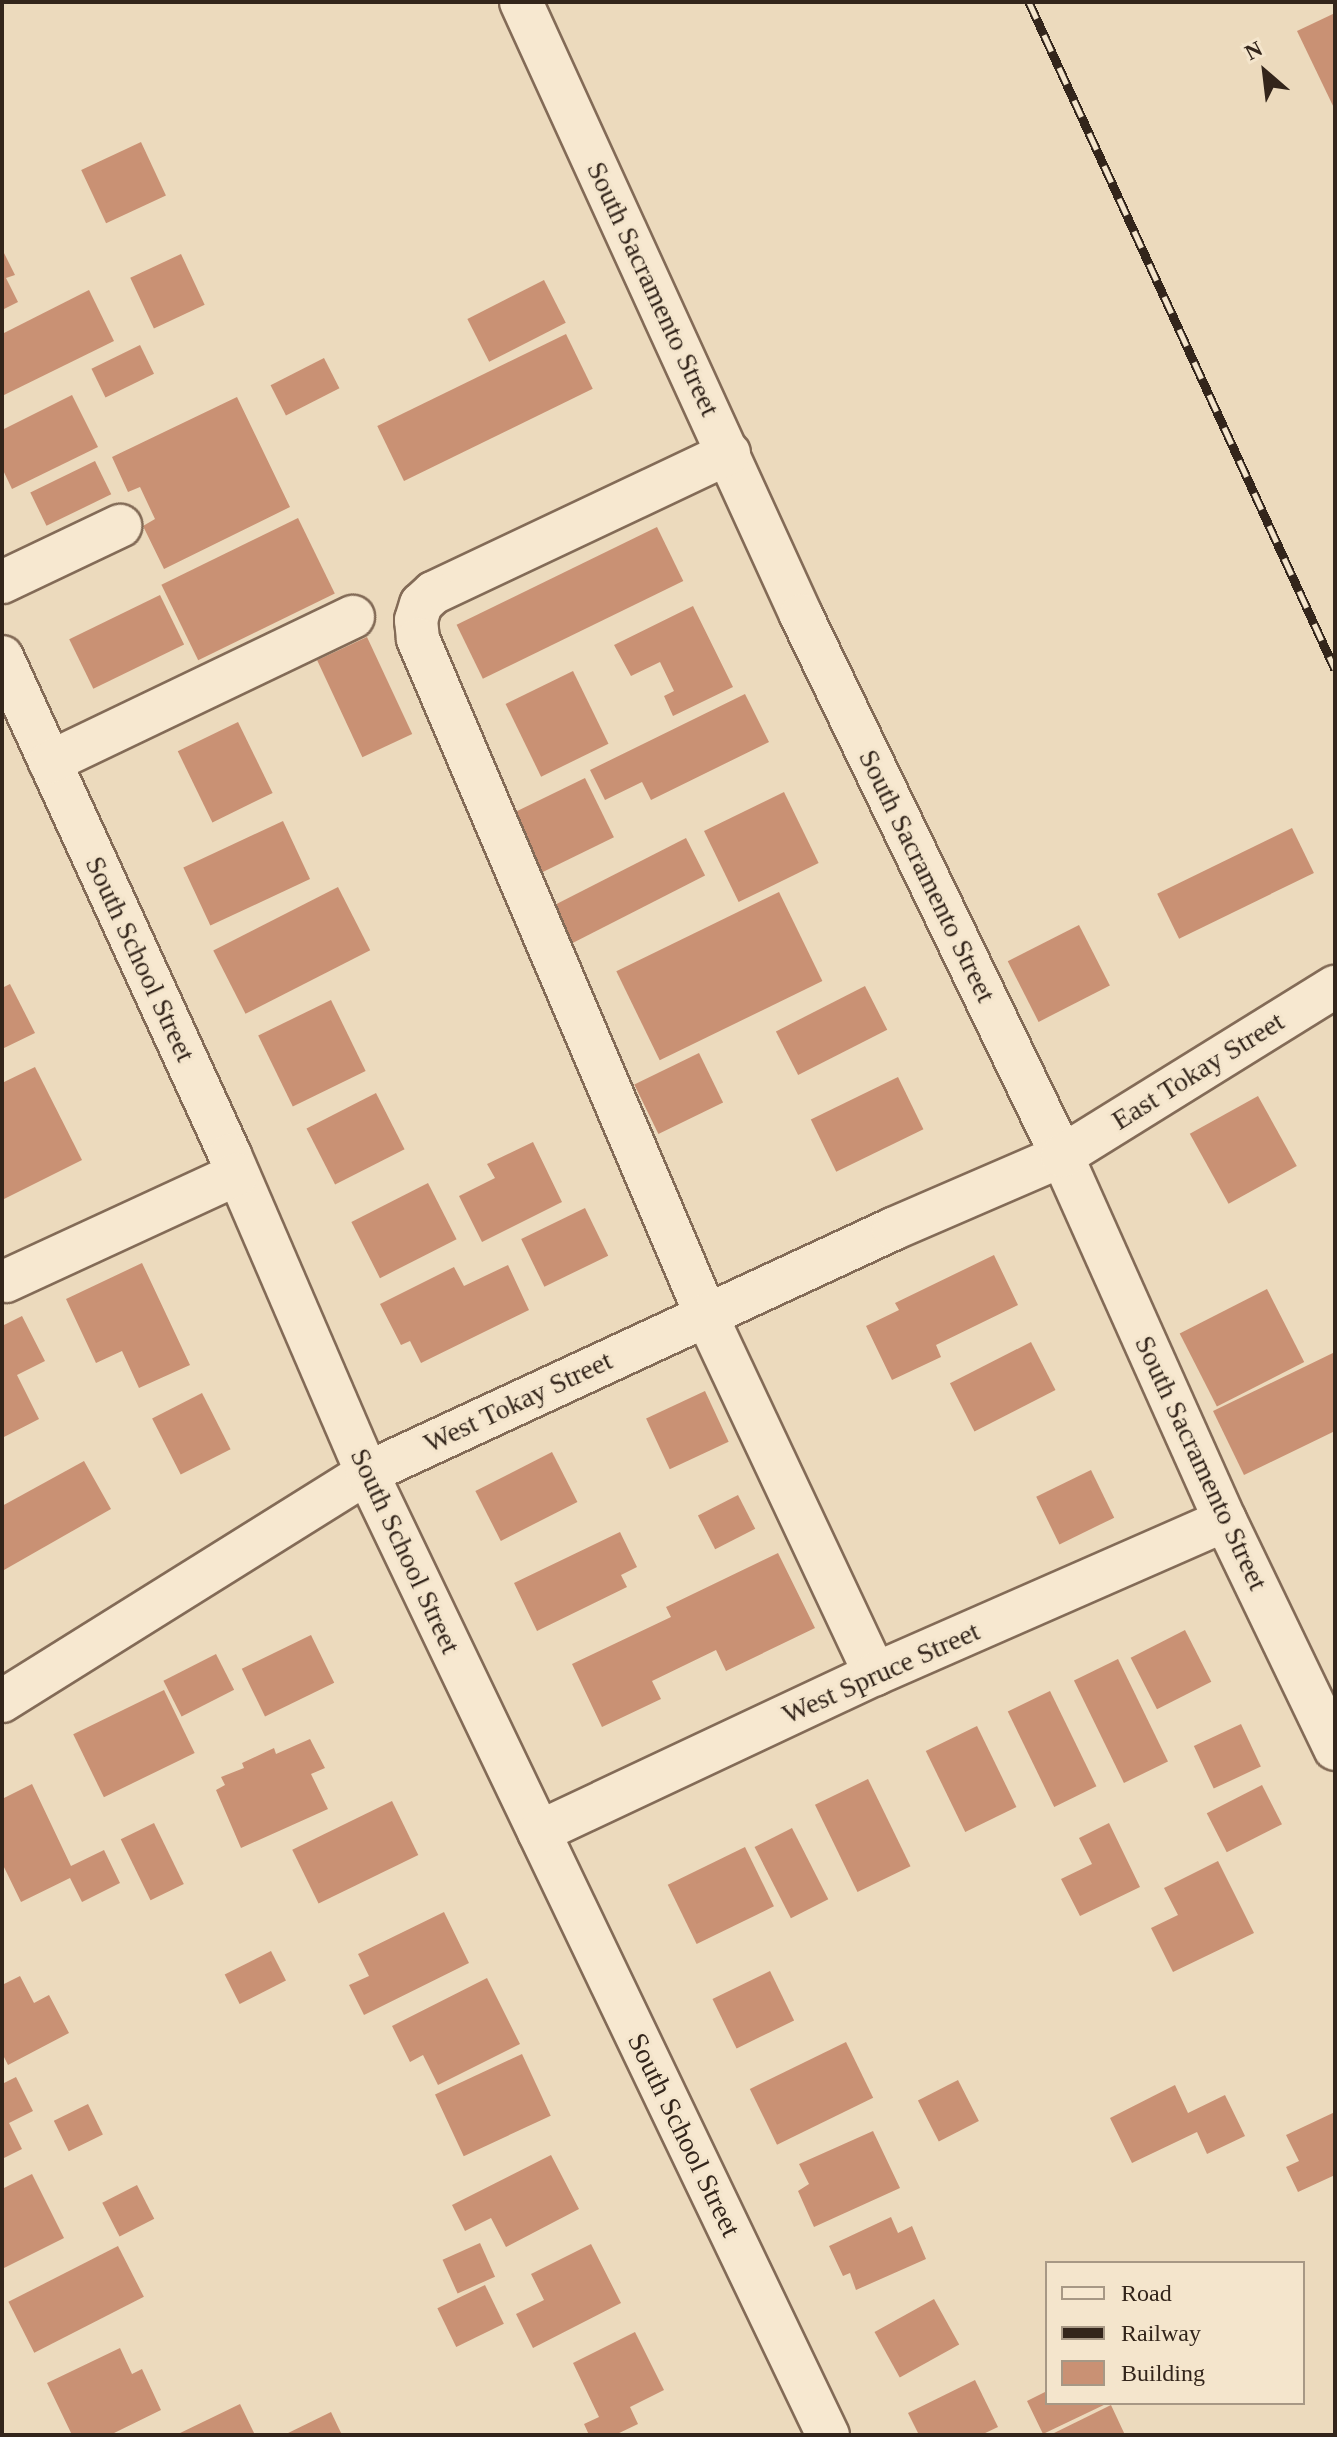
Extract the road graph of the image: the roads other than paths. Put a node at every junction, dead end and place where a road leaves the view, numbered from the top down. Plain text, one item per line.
1 (521, 2) edge
2 (729, 453) junction
3 (120, 526) dead end
4 (2, 582) edge
5 (353, 617) dead end
6 (2, 657) edge
7 (50, 762) junction
8 (1335, 987) edge
9 (1062, 1156) junction
10 (238, 1174) junction
11 (6, 1281) dead end
12 (706, 1315) junction
13 (367, 1473) junction
14 (1225, 1520) junction
15 (875, 1674) junction
16 (2, 1701) edge
17 (1335, 1749) edge
18 (539, 1832) junction
19 (828, 2435) edge

1 - 2 street, South Sacramento Street
2 - 9 street, South Sacramento Street
2 - 12 street
3 - 4 street
5 - 7 street
6 - 7 street, South School Street
7 - 10 street, South School Street
8 - 9 street, East Tokay Street
9 - 12 street, West Tokay Street
9 - 14 street, South Sacramento Street
10 - 11 street
10 - 13 street, South School Street
12 - 13 street, West Tokay Street
12 - 15 street
13 - 16 street, West Tokay Street
13 - 18 street, South School Street
14 - 15 street, West Spruce Street
14 - 17 street, South Sacramento Street
15 - 18 street, West Spruce Street
18 - 19 street, South School Street

